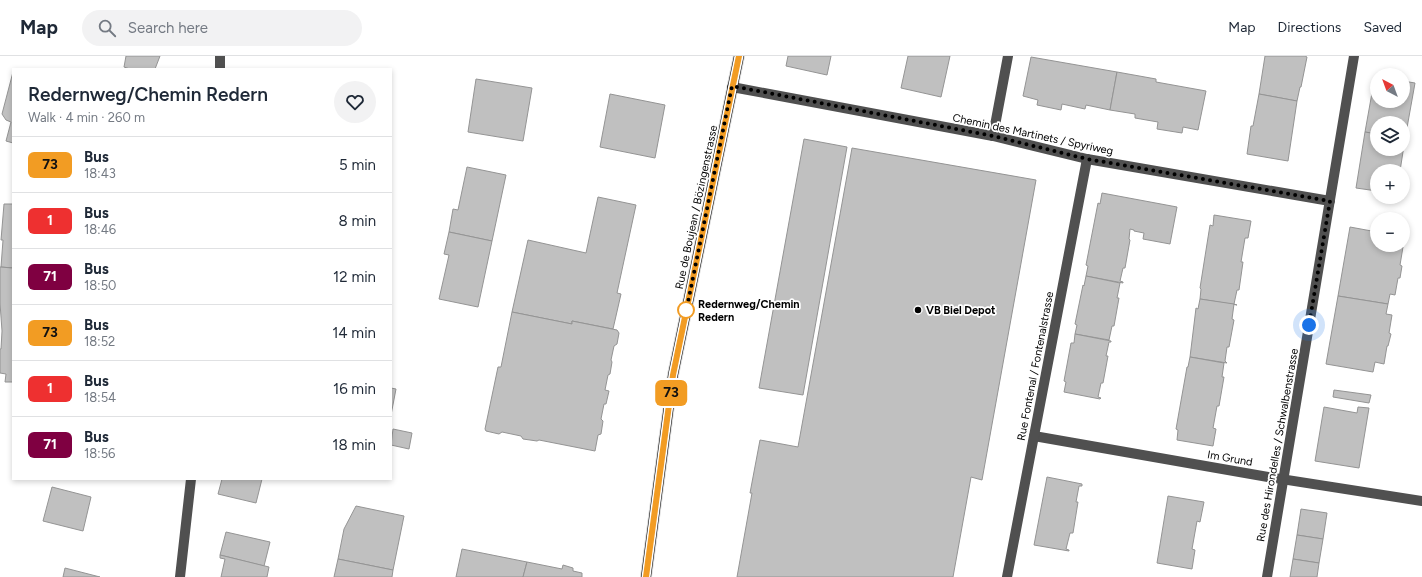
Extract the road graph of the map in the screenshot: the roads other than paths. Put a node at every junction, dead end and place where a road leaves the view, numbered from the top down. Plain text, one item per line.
1 (220, 56) edge
2 (739, 56) edge
3 (1008, 56) edge
4 (1354, 56) edge
5 (220, 68) edge
6 (732, 86) junction
7 (993, 136) junction
8 (1087, 159) junction
9 (1330, 201) junction
10 (1034, 436) junction
11 (1283, 479) junction
12 (191, 480) edge
13 (1422, 501) edge
14 (180, 577) edge
15 (646, 577) edge
16 (1007, 577) edge
17 (1267, 577) edge

1 - 5 street
2 - 6 main road, Rue de Boujean / Bözingenstrasse
3 - 7 street
4 - 9 street, Rue des Hirondelles / Schwalbenstrasse
6 - 7 street, Chemin des Martinets / Spyriweg
6 - 15 main road, Rue de Boujean / Bözingenstrasse
7 - 8 street, Chemin des Martinets / Spyriweg
8 - 9 street, Chemin des Martinets / Spyriweg
8 - 10 street, Rue Fontenal / Fontenalstrasse
9 - 11 street, Rue des Hirondelles / Schwalbenstrasse
10 - 11 street, Im Grund
10 - 16 street, Rue Fontenal / Fontenalstrasse
11 - 13 street, Im Grund
11 - 17 street, Rue des Hirondelles / Schwalbenstrasse
12 - 14 street

